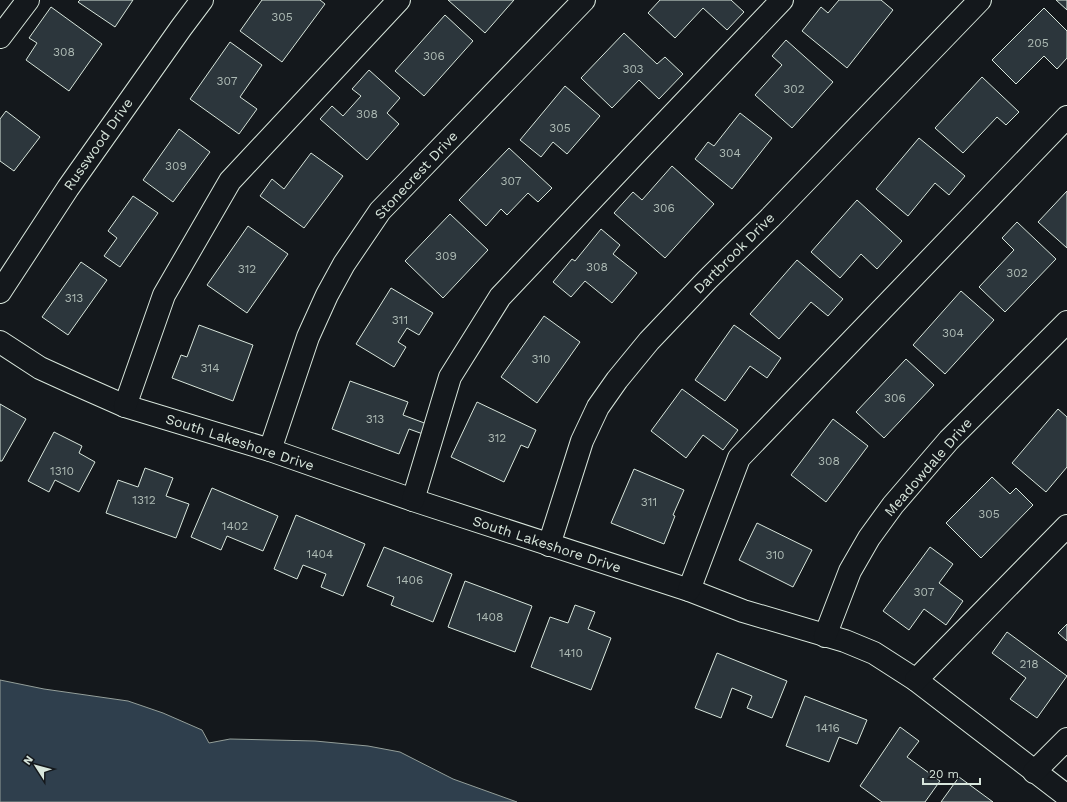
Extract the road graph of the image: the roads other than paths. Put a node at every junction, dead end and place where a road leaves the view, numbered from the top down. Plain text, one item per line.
1 (28, 0) edge
2 (202, 0) edge
3 (399, 0) edge
4 (584, 0) edge
5 (782, 0) edge
6 (980, 0) edge
7 (0, 38) edge
8 (1067, 117) edge
9 (0, 292) edge
10 (1067, 322) edge
11 (0, 342) edge
12 (125, 406) junction
13 (270, 450) junction
14 (413, 500) junction
15 (1067, 526) edge
16 (549, 545) junction
17 (689, 590) junction
18 (825, 636) junction
19 (916, 680) junction
20 (1067, 739) edge
21 (1034, 772) junction
22 (1067, 796) edge

1 - 7 street
2 - 9 street, Russwood Drive
3 - 12 street
4 - 13 street, Stonecrest Drive
5 - 14 street
6 - 16 street, Dartbrook Drive
8 - 17 street
10 - 18 street, Meadowdale Drive
11 - 12 street, South Lakeshore Drive
12 - 13 street, South Lakeshore Drive
13 - 14 street, South Lakeshore Drive
14 - 16 street, South Lakeshore Drive
15 - 19 street
16 - 17 street, South Lakeshore Drive
17 - 18 street, South Lakeshore Drive
18 - 19 street, South Lakeshore Drive
19 - 21 street, South Lakeshore Drive
20 - 21 street
21 - 22 street, South Lakeshore Drive

